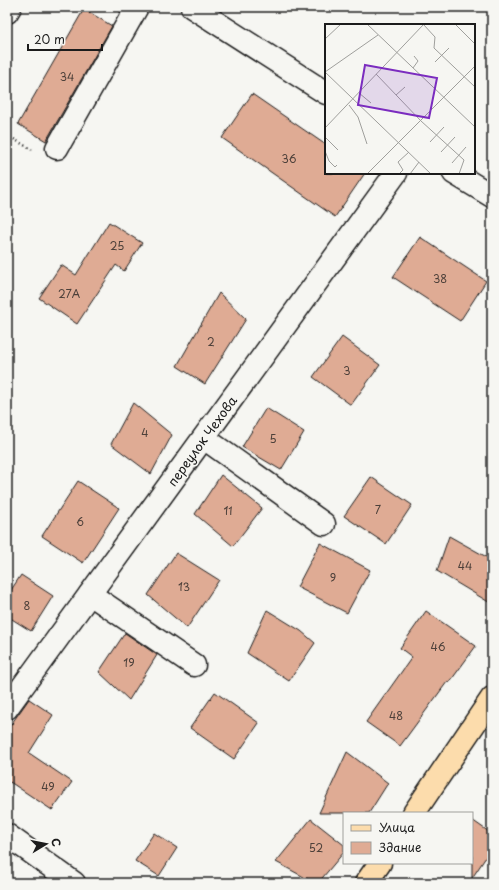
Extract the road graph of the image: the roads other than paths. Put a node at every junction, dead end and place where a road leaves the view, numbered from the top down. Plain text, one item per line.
1 (10, 7) edge
2 (137, 7) edge
3 (192, 7) edge
4 (7, 12) edge
5 (325, 92) edge
6 (57, 148) dead end
7 (395, 174) edge
8 (456, 174) edge
9 (492, 196) edge
10 (204, 438) junction
11 (324, 524) dead end
12 (90, 594) junction
13 (194, 665) dead end
14 (492, 698) edge
15 (7, 708) edge
16 (415, 812) edge
17 (7, 835) edge
18 (379, 864) edge
19 (74, 883) edge
20 (366, 883) edge

1 - 4 street
2 - 6 street
3 - 5 street
7 - 10 street, переулок Чехова
8 - 9 street
10 - 11 street
10 - 12 street, переулок Чехова
12 - 13 street
12 - 15 street, переулок Чехова
14 - 16 main road
17 - 19 street
18 - 20 main road

